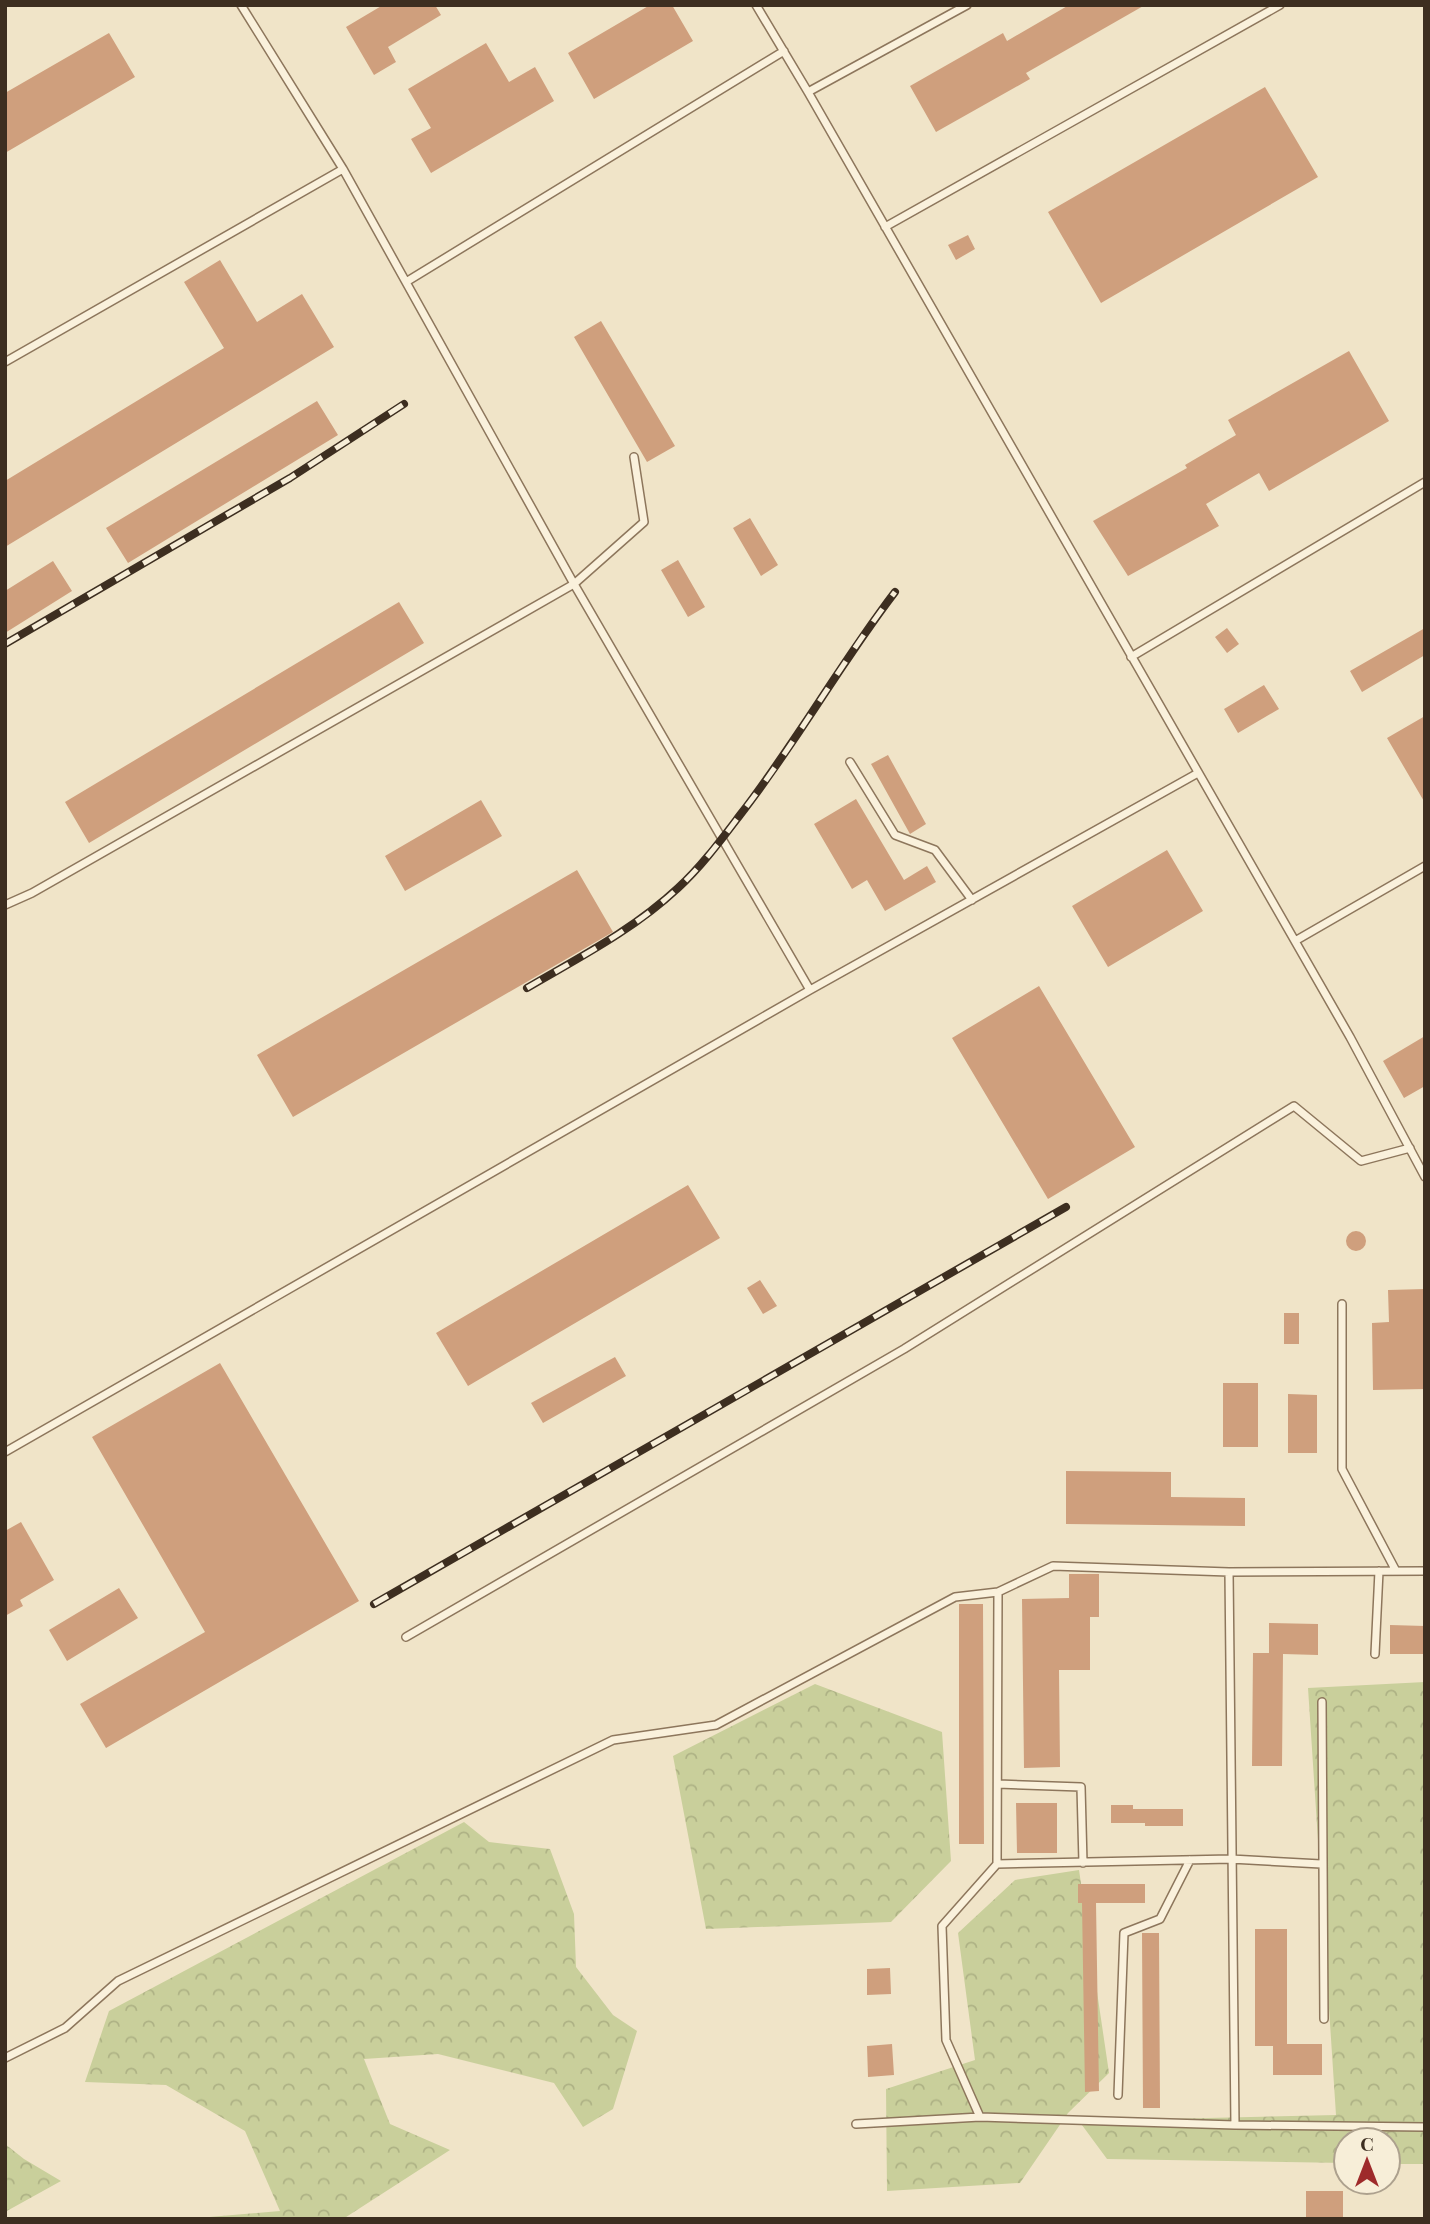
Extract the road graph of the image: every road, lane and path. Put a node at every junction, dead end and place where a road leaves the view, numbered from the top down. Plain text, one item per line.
1 (241, 5) edge
2 (756, 5) edge
3 (967, 5) edge
4 (1280, 5) edge
5 (784, 51) junction
6 (808, 92) junction
7 (343, 169) junction
8 (885, 227) junction
9 (406, 282) junction
10 (5, 362) edge
11 (634, 457) dead end
12 (1425, 482) edge
13 (574, 584) junction
14 (1131, 657) junction
15 (850, 762) dead end
16 (1198, 773) junction
17 (1425, 866) edge
18 (972, 900) junction
19 (5, 905) edge
20 (1295, 941) junction
21 (810, 990) junction
22 (1410, 1148) junction
23 (1425, 1177) edge
24 (1342, 1304) dead end
25 (5, 1451) edge
26 (1379, 1571) junction
27 (1396, 1571) junction
28 (1425, 1571) edge
29 (1229, 1572) junction
30 (998, 1592) junction
31 (406, 1637) dead end
32 (1375, 1654) dead end
33 (1322, 1702) dead end
34 (998, 1784) junction
35 (1231, 1859) junction
36 (1190, 1860) junction
37 (1083, 1863) junction
38 (997, 1864) junction
39 (1321, 1864) junction
40 (1324, 2019) dead end
41 (5, 2058) edge
42 (1118, 2095) dead end
43 (980, 2117) junction
44 (856, 2124) dead end
45 (1234, 2125) junction
46 (1425, 2127) edge

1 - 7 lane
2 - 5 lane
3 - 6 lane
4 - 8 lane
5 - 6 lane
5 - 9 lane
6 - 8 lane
7 - 9 lane
7 - 10 lane
8 - 14 lane
9 - 13 lane
11 - 13 lane
12 - 14 lane
13 - 19 lane
13 - 21 lane
14 - 16 lane
15 - 18 lane
16 - 18 lane
16 - 20 lane
17 - 20 lane
18 - 21 lane
20 - 22 lane
21 - 25 lane
22 - 23 lane
22 - 31 lane
24 - 27 lane
26 - 27 lane
26 - 29 lane
26 - 32 lane
27 - 28 lane
29 - 30 lane
29 - 35 lane
30 - 34 lane
30 - 41 lane
33 - 39 lane
34 - 37 lane
34 - 38 lane
35 - 36 lane
35 - 39 lane
35 - 45 lane
36 - 37 lane
36 - 42 lane
37 - 38 lane
38 - 43 lane
39 - 40 lane
43 - 44 lane
43 - 45 lane
45 - 46 lane

